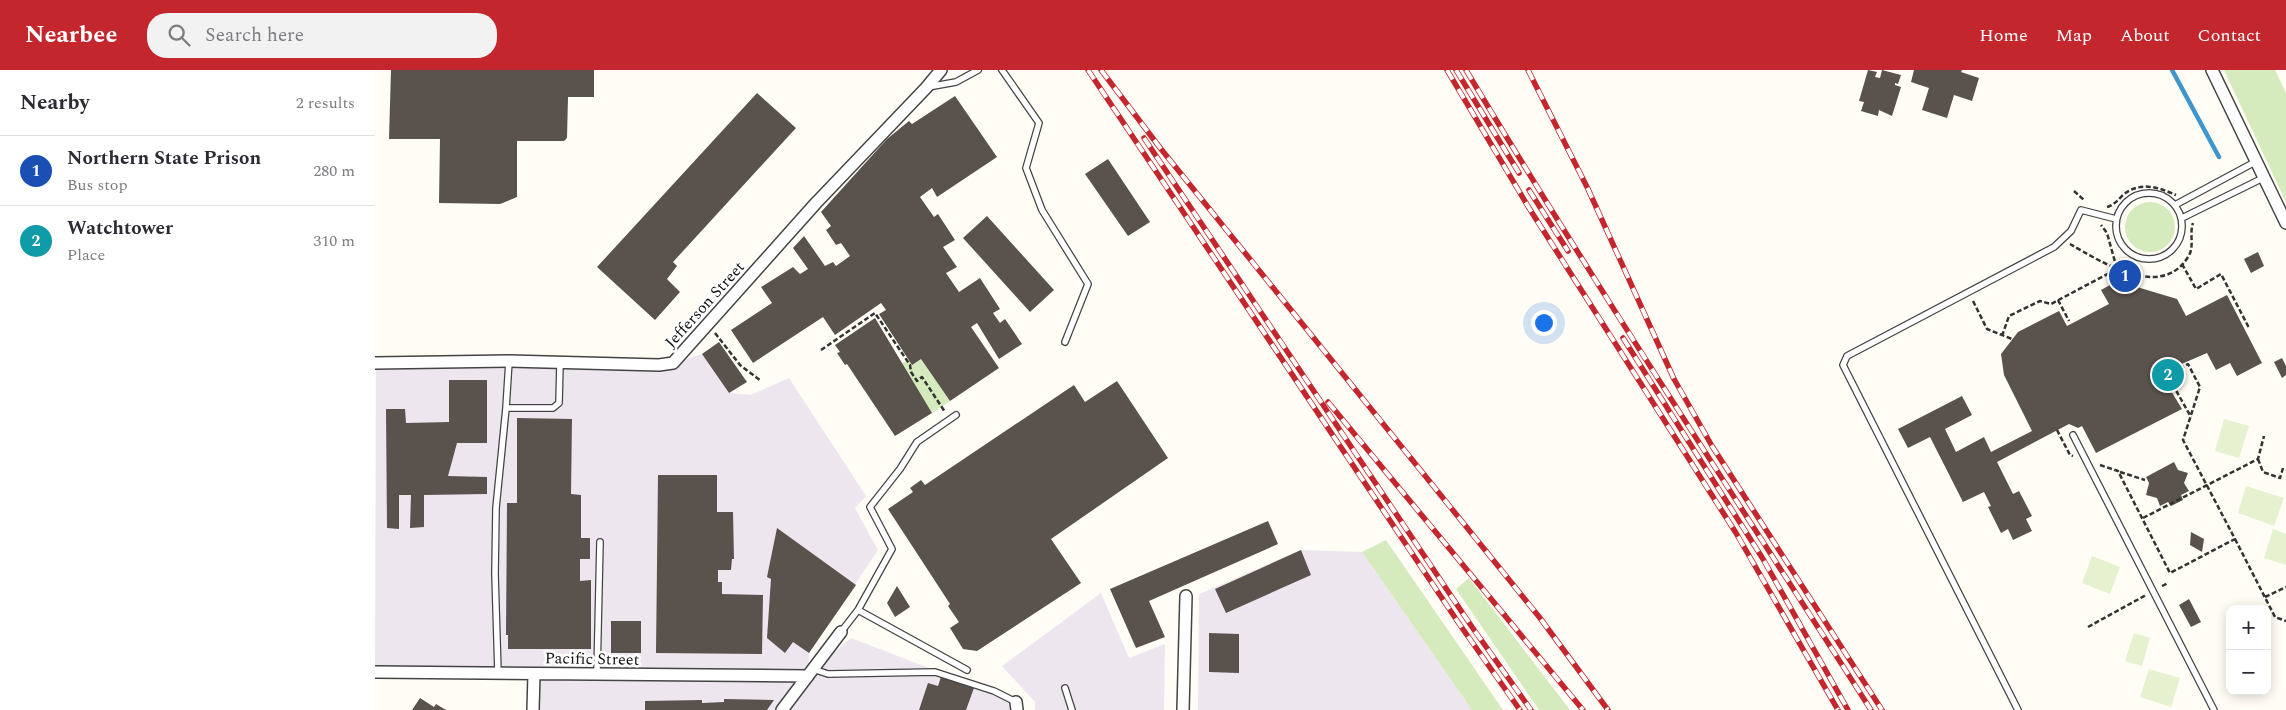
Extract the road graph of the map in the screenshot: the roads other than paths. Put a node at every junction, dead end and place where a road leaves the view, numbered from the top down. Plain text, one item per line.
1 (941, 70) edge
2 (978, 70) edge
3 (1002, 70) edge
4 (2212, 70) edge
5 (926, 88) junction
6 (2255, 162) junction
7 (2263, 178) junction
8 (2175, 205) junction
9 (2182, 218) junction
10 (2116, 219) junction
11 (2286, 223) edge
12 (1065, 342) dead end
13 (509, 361) junction
14 (560, 362) junction
15 (375, 363) edge
16 (506, 408) junction
17 (956, 415) dead end
18 (2073, 435) dead end
19 (600, 542) dead end
20 (1186, 596) dead end
21 (857, 610) junction
22 (841, 632) joint
23 (967, 670) dead end
24 (375, 672) edge
25 (811, 672) junction
26 (498, 673) junction
27 (534, 674) junction
28 (597, 674) junction
29 (1065, 688) dead end
30 (1017, 706) edge
31 (533, 710) edge
32 (782, 710) edge
33 (1072, 710) edge
34 (1183, 710) edge
35 (2018, 710) edge
36 (2214, 710) edge

1 - 5 street, Jefferson Street
2 - 5 lane
3 - 12 lane
4 - 6 street
5 - 14 street, Jefferson Street
6 - 7 street
6 - 8 lane
7 - 9 lane
7 - 11 street
8 - 9 lane
8 - 10 lane
9 - 10 lane
10 - 35 lane
13 - 14 street, Jefferson Street
13 - 15 street, Jefferson Street
13 - 16 lane
14 - 16 lane
16 - 26 lane
17 - 21 lane
18 - 36 lane
19 - 28 lane
20 - 34 street
21 - 22 lane
21 - 23 lane
22 - 25 street
24 - 26 street, Pacific Street
25 - 28 street, Pacific Street
25 - 30 lane
25 - 32 street
26 - 27 street, Pacific Street
27 - 28 street, Pacific Street
27 - 31 street
29 - 33 lane

